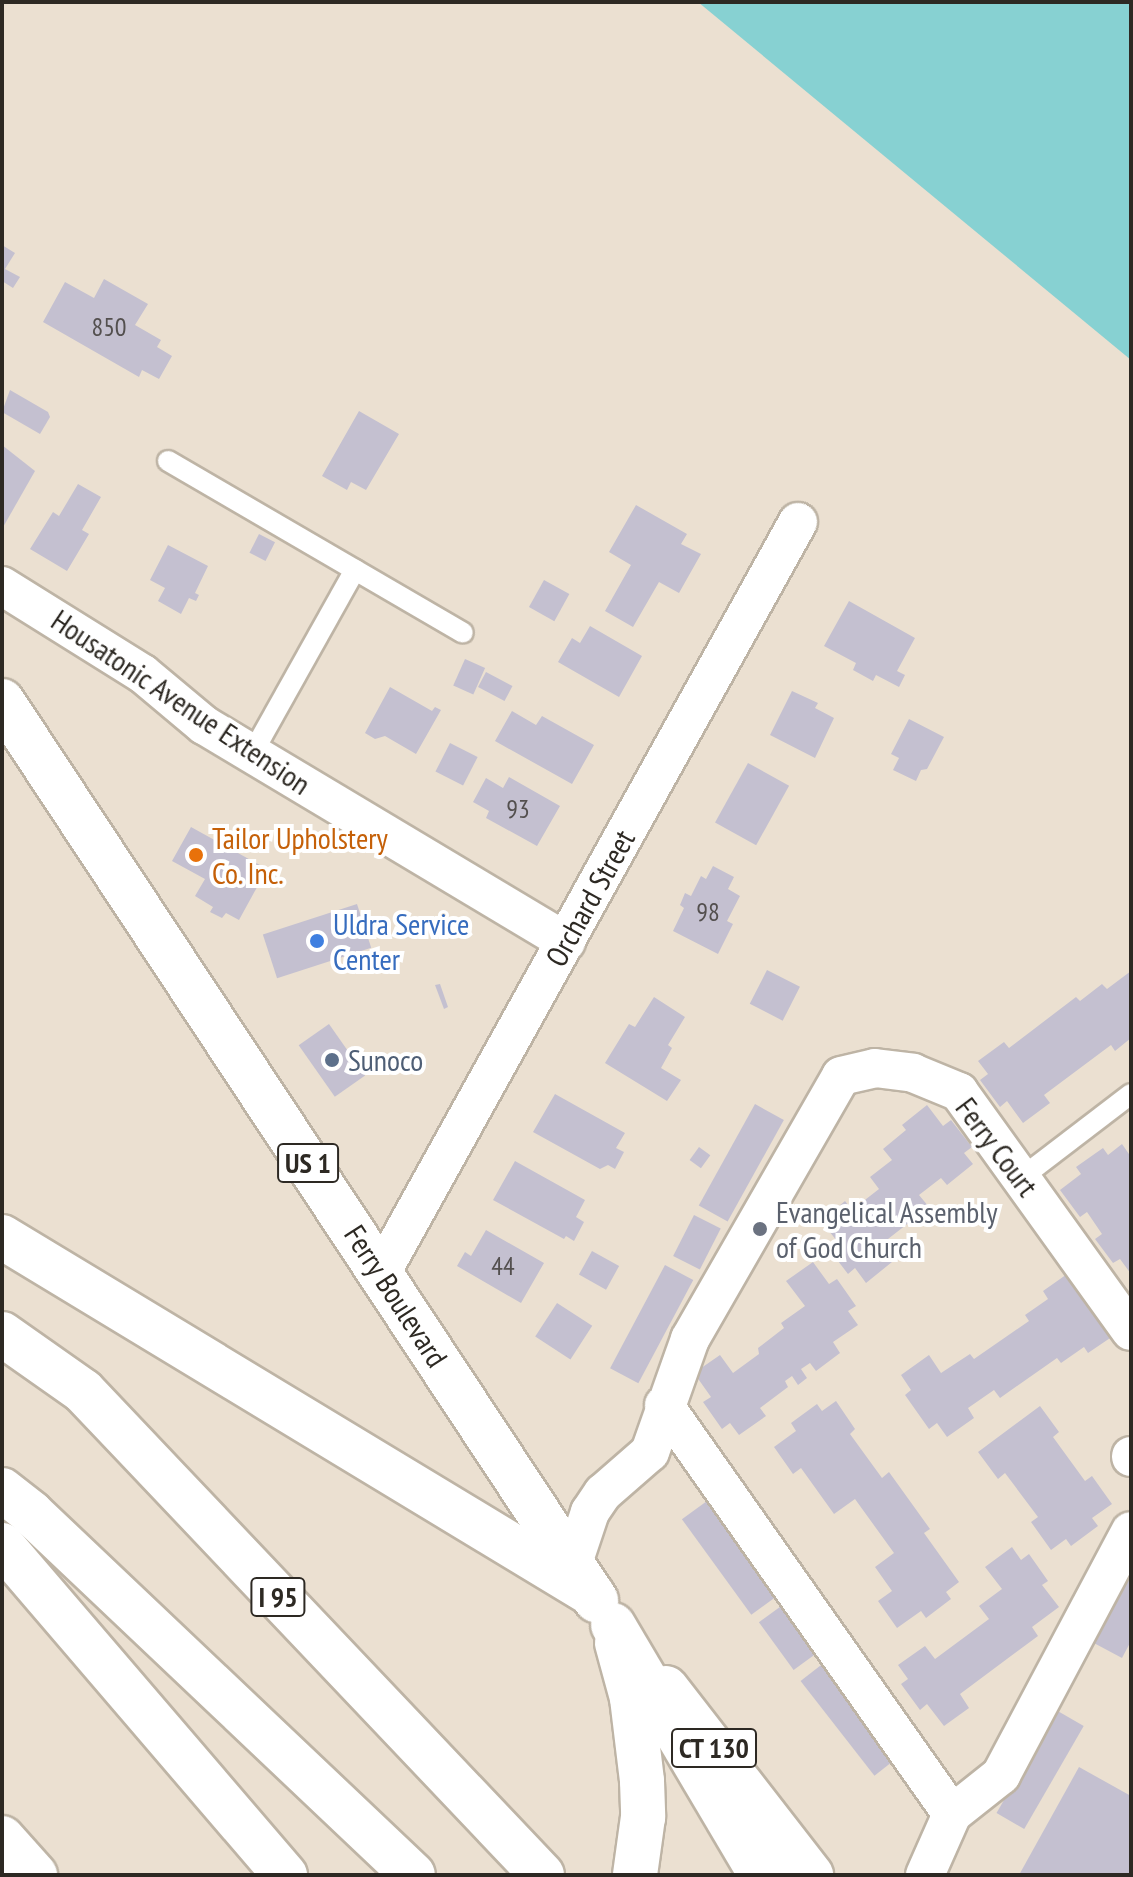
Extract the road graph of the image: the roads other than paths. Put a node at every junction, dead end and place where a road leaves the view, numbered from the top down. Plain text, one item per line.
1 (168, 461) dead end
2 (798, 522) dead end
3 (355, 570) junction
4 (2, 586) edge
5 (463, 633) dead end
6 (2, 701) edge
7 (252, 754) junction
8 (566, 942) junction
9 (1131, 1094) edge
10 (1021, 1178) junction
11 (2, 1237) edge
12 (381, 1273) junction
13 (1131, 1331) edge
14 (2, 1334) edge
15 (664, 1405) junction
16 (2, 1490) edge
17 (1131, 1531) edge
18 (2, 1545) edge
19 (592, 1595) junction
20 (952, 1814) junction
21 (2, 1838) edge
22 (35, 1875) edge
23 (285, 1875) edge
24 (413, 1875) edge
25 (542, 1875) edge
26 (635, 1875) edge
27 (761, 1875) edge
28 (811, 1875) edge
29 (925, 1875) edge

1 - 3 lane
2 - 8 street, Orchard Street
3 - 5 lane
3 - 7 lane
4 - 7 street, Housatonic Avenue Extension
6 - 12 main road, Ferry Boulevard / US 1
7 - 8 street, Housatonic Avenue Extension
8 - 12 street, Orchard Street
9 - 10 lane
10 - 13 street, Ferry Court
10 - 15 street, Ferry Court
11 - 19 main road
12 - 19 main road, Ferry Boulevard / US 1
14 - 25 main road, I 95
15 - 19 street, Ferry Court
15 - 20 street
16 - 24 main road
17 - 20 street
18 - 23 main road
19 - 26 main road, US 1
19 - 27 main road
19 - 28 main road, Ferry Boulevard / CT 130
20 - 29 street
21 - 22 main road

